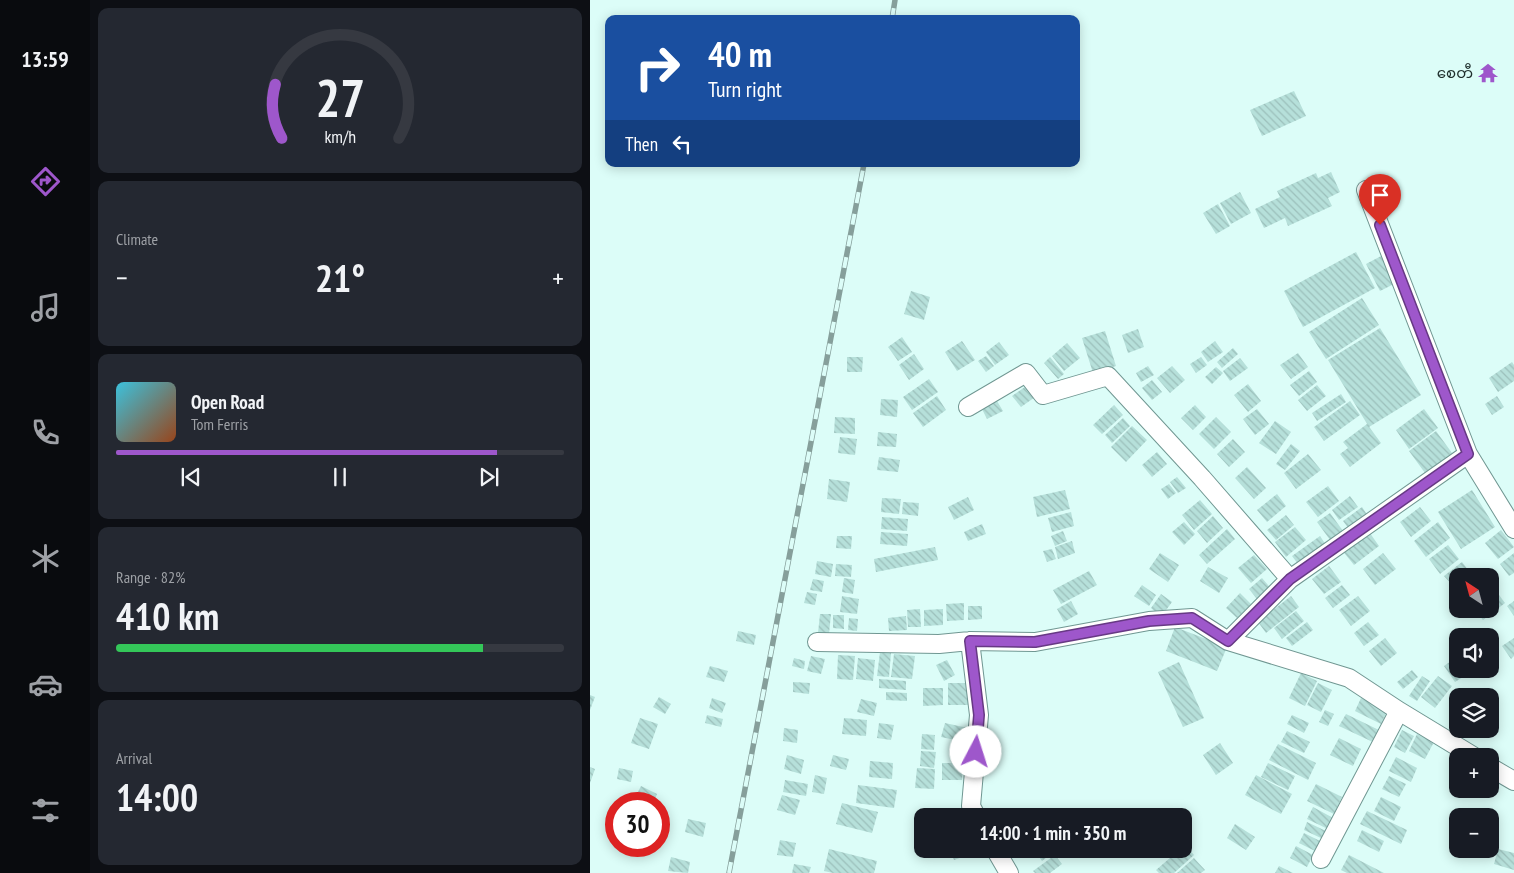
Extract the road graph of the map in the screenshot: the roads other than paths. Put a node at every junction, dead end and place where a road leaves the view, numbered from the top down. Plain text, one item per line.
1 (1366, 190) dead end
2 (968, 407) dead end
3 (1468, 454) junction
4 (1514, 529) edge
5 (1290, 579) junction
6 (970, 641) junction
7 (1228, 641) junction
8 (817, 642) dead end
9 (1399, 711) junction
10 (1460, 748) edge
11 (1499, 772) edge
12 (1514, 781) edge
13 (972, 808) edge
14 (1000, 858) edge
15 (1320, 859) dead end
16 (1009, 873) edge

1 - 3 street
2 - 5 street
3 - 4 street
3 - 5 street
5 - 7 street
6 - 7 street
6 - 8 street
6 - 13 street
7 - 9 street
9 - 10 street
9 - 15 street
11 - 12 street
14 - 16 street

